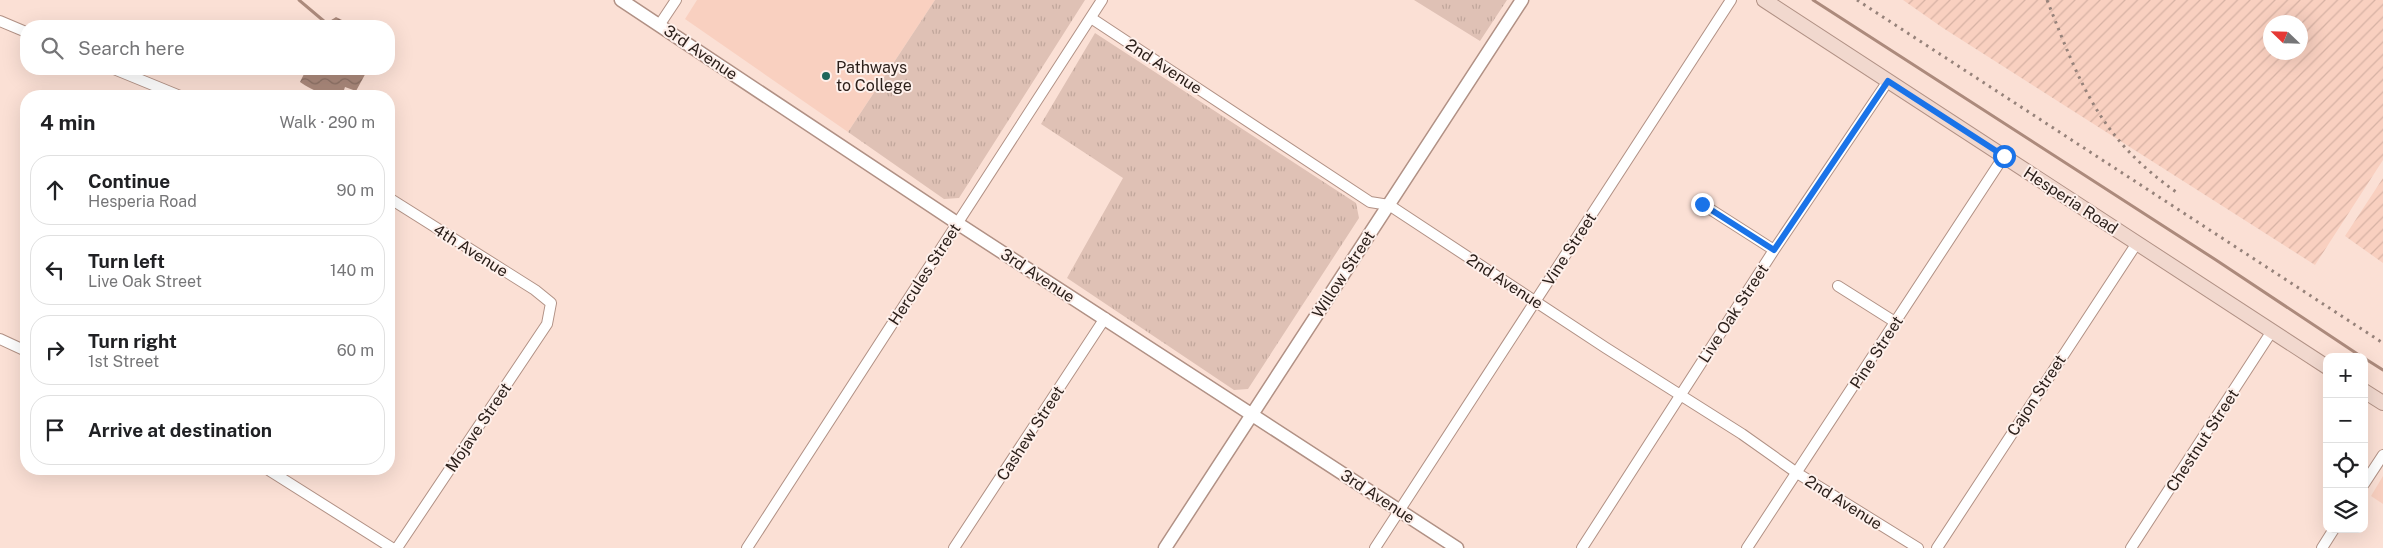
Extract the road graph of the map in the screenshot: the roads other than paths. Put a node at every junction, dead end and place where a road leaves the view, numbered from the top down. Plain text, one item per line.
1 (621, 0) edge
2 (676, 0) edge
3 (1102, 0) edge
4 (1522, 0) edge
5 (1731, 0) edge
6 (1764, 0) edge
7 (1090, 18) junction
8 (0, 21) edge
9 (660, 24) junction
10 (20, 29) edge
11 (129, 75) edge
12 (1888, 81) junction
13 (165, 90) edge
14 (2004, 156) junction
15 (395, 202) edge
16 (1702, 204) dead end
17 (1389, 205) junction
18 (957, 222) junction
19 (2137, 243) junction
20 (1774, 250) junction
21 (1838, 286) dead end
22 (1535, 301) junction
23 (551, 304) joint
24 (1105, 318) junction
25 (1895, 322) junction
26 (2272, 331) junction
27 (0, 339) edge
28 (20, 348) edge
29 (2323, 364) edge
30 (2368, 394) edge
31 (1680, 395) junction
32 (2383, 403) edge
33 (1252, 414) junction
34 (2383, 455) edge
35 (1796, 473) junction
36 (276, 475) edge
37 (2368, 478) edge
38 (1399, 510) junction
39 (2331, 533) edge
40 (392, 548) edge
41 (397, 548) edge
42 (747, 548) edge
43 (954, 548) edge
44 (1165, 548) edge
45 (1375, 548) edge
46 (1457, 548) edge
47 (1582, 548) edge
48 (1747, 548) edge
49 (1918, 548) edge
50 (1936, 548) edge
51 (2131, 548) edge
52 (2322, 548) edge

1 - 9 street, 3rd Avenue
2 - 9 street
3 - 7 street, Hercules Street
4 - 17 street, Willow Street
5 - 22 street, Vine Street
6 - 12 main road, Hesperia Road
7 - 17 street, 2nd Avenue
7 - 18 street, Hercules Street
8 - 10 street
9 - 18 street, 3rd Avenue
11 - 13 street
12 - 14 main road, Hesperia Road
12 - 20 street, Live Oak Street
14 - 19 main road, Hesperia Road
14 - 25 street, Pine Street
15 - 23 street, 4th Avenue
16 - 20 street
17 - 22 street, 2nd Avenue
17 - 33 street, Willow Street
18 - 24 street, 3rd Avenue
18 - 42 street, Hercules Street
19 - 26 main road, Hesperia Road
19 - 50 street, Cajon Street
20 - 31 street, Live Oak Street
21 - 25 street
22 - 31 street, 2nd Avenue
22 - 38 street, Vine Street
23 - 41 street, Mojave Street
24 - 33 street, 3rd Avenue
24 - 43 street, Cashew Street
25 - 35 street, Pine Street
26 - 29 main road, Hesperia Road
26 - 51 street, Chestnut Street
27 - 28 street
30 - 32 main road
31 - 35 street, 2nd Avenue
31 - 47 street, Live Oak Street
33 - 38 street, 3rd Avenue
33 - 44 street, Willow Street
34 - 37 street
35 - 48 street, Pine Street
35 - 49 street, 2nd Avenue
36 - 40 street
38 - 45 street, Vine Street
38 - 46 street, 3rd Avenue
39 - 52 street

